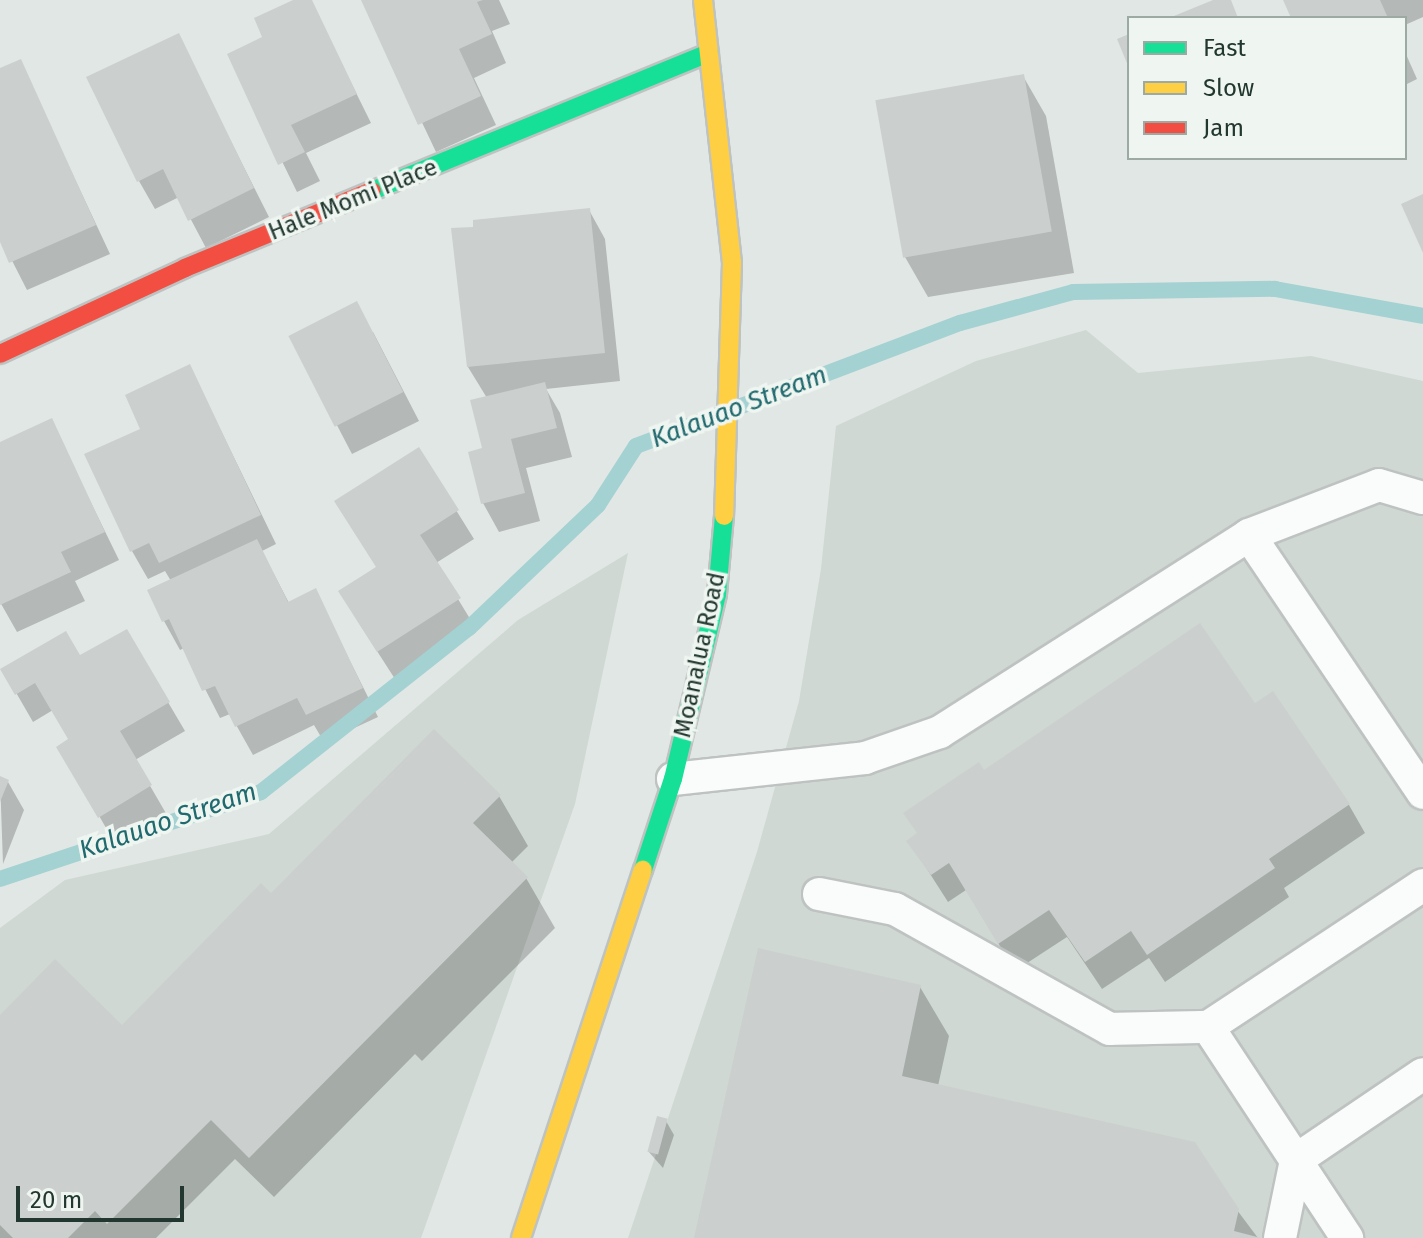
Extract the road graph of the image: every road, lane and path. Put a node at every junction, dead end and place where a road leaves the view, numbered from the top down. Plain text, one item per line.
1 (703, 0) edge
2 (709, 53) junction
3 (0, 354) edge
4 (1423, 498) edge
5 (1249, 535) junction
6 (673, 779) junction
7 (1423, 793) edge
8 (1423, 885) edge
9 (819, 894) dead end
10 (1208, 1027) junction
11 (1423, 1074) edge
12 (1296, 1160) junction
13 (521, 1238) edge
14 (1280, 1238) edge
15 (1347, 1238) edge

1 - 2 main road, Moanalua Road
2 - 3 main road, Hale Momi Place
2 - 6 main road, Moanalua Road
4 - 5 lane
5 - 6 lane
5 - 7 lane
6 - 13 main road, Moanalua Road
8 - 10 lane
9 - 10 lane
10 - 12 lane
11 - 12 lane
12 - 14 lane
12 - 15 lane

